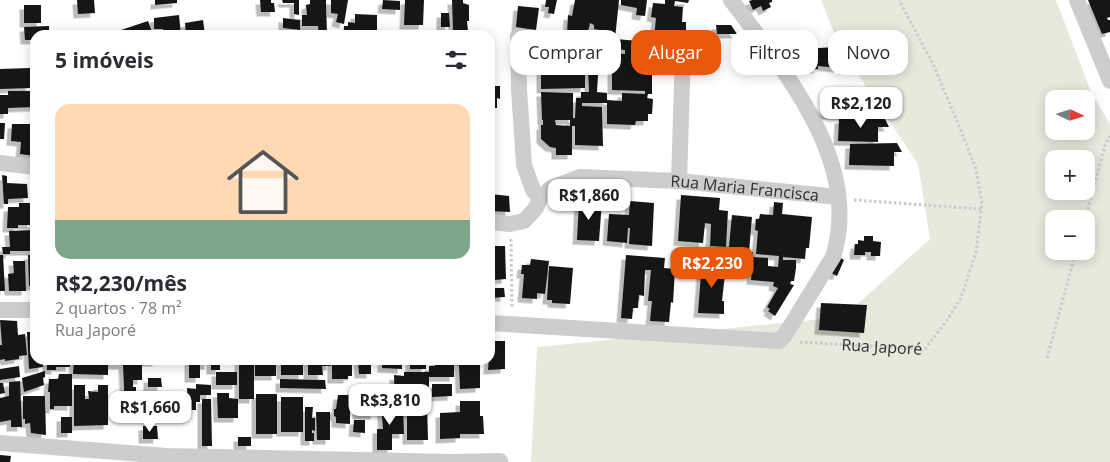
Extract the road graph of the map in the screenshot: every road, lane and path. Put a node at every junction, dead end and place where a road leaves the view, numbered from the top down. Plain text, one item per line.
1 (731, 0) edge
2 (899, 0) edge
3 (1077, 0) edge
4 (519, 75) edge
5 (682, 75) edge
6 (1110, 81) edge
7 (1110, 136) edge
8 (0, 163) edge
9 (30, 166) edge
10 (679, 181) junction
11 (838, 197) junction
12 (540, 198) junction
13 (981, 208) junction
14 (1087, 210) edge
15 (495, 222) edge
16 (510, 224) junction
17 (1074, 260) edge
18 (0, 310) edge
19 (30, 310) edge
20 (495, 323) edge
21 (512, 324) junction
22 (779, 341) junction
23 (1047, 358) dead end
24 (0, 443) edge
25 (321, 460) edge
26 (500, 461) dead end

1 - 11 street
2 - 13 path, Rua Japoré
3 - 6 street
4 - 12 street
5 - 10 street
7 - 14 path
8 - 9 street
10 - 11 street, Rua Maria Francisca
10 - 12 street, Rua Maria Francisca
11 - 13 path
11 - 22 street
12 - 16 street, Rua Maria Francisca
13 - 22 path, Rua Japoré
15 - 16 street
16 - 21 path
17 - 23 path
18 - 19 street
20 - 21 street
21 - 22 street
24 - 25 street
25 - 26 street

